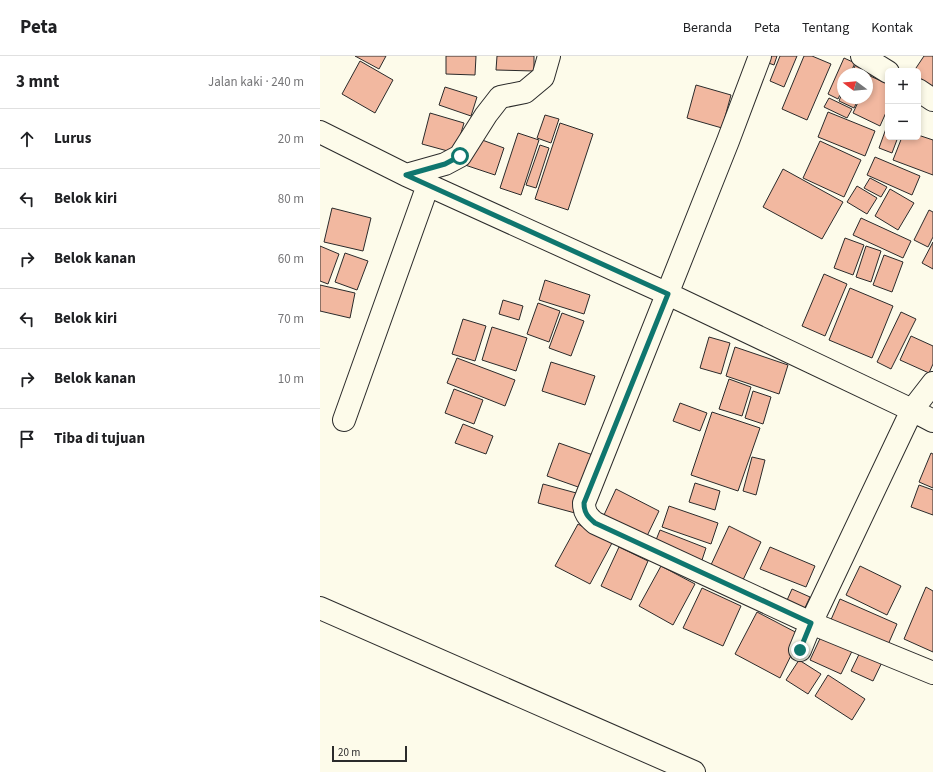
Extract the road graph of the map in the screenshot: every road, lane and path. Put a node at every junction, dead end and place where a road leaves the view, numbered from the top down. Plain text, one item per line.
1 (549, 56) edge
2 (760, 56) edge
3 (862, 56) edge
4 (885, 70) edge
5 (921, 92) edge
6 (933, 100) edge
7 (320, 132) edge
8 (406, 175) junction
9 (428, 185) junction
10 (668, 294) junction
11 (933, 383) edge
12 (912, 410) junction
13 (344, 420) dead end
14 (933, 421) edge
15 (320, 608) edge
16 (811, 623) junction
17 (800, 650) dead end
18 (933, 673) edge
19 (694, 772) edge

1 - 8 street
2 - 10 street
3 - 4 street
5 - 6 street
7 - 8 street
8 - 9 street
9 - 10 street
9 - 13 street
10 - 12 street
10 - 16 street
11 - 12 street
12 - 14 street
12 - 16 street
15 - 19 street
16 - 17 street
16 - 18 street

